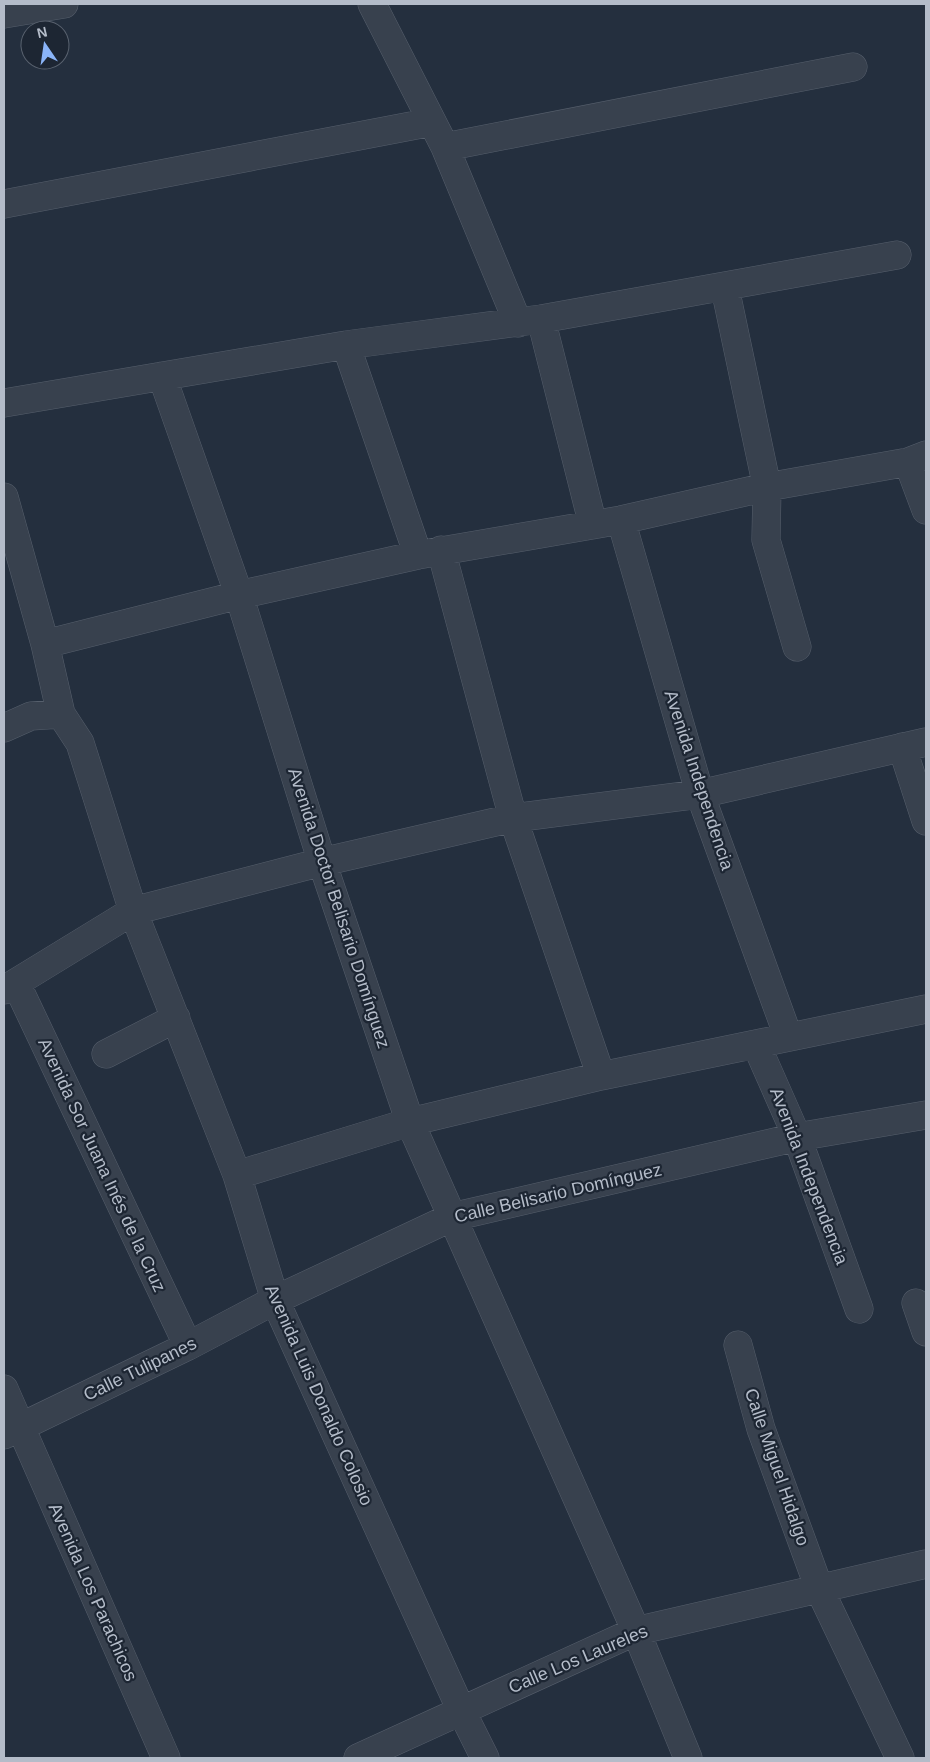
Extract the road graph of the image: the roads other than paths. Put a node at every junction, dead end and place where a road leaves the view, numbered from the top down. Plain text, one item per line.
1 (64, 4) edge
2 (372, 4) edge
3 (4, 14) edge
4 (853, 67) dead end
5 (432, 122) junction
6 (445, 147) junction
7 (4, 204) edge
8 (897, 255) dead end
9 (726, 288) junction
10 (529, 321) junction
11 (346, 345) junction
12 (162, 376) junction
13 (4, 403) edge
14 (917, 458) edge
15 (767, 487) junction
16 (4, 497) edge
17 (926, 510) edge
18 (621, 520) junction
19 (592, 525) junction
20 (430, 553) junction
21 (239, 595) junction
22 (45, 644) junction
23 (796, 648) dead end
24 (61, 714) junction
25 (4, 728) edge
26 (914, 744) edge
27 (700, 794) junction
28 (513, 818) junction
29 (926, 821) edge
30 (322, 862) junction
31 (133, 911) junction
32 (10, 986) edge
33 (926, 1009) edge
34 (176, 1018) junction
35 (788, 1036) junction
36 (756, 1044) junction
37 (106, 1054) dead end
38 (601, 1076) junction
39 (926, 1116) edge
40 (410, 1122) junction
41 (796, 1137) junction
42 (237, 1175) junction
43 (452, 1217) junction
44 (274, 1300) junction
45 (916, 1303) dead end
46 (859, 1309) dead end
47 (926, 1332) edge
48 (738, 1345) dead end
49 (188, 1346) junction
50 (4, 1389) edge
51 (12, 1430) edge
52 (926, 1564) edge
53 (819, 1588) junction
54 (636, 1631) junction
55 (461, 1710) junction
56 (362, 1757) edge
57 (166, 1758) edge
58 (485, 1758) edge
59 (688, 1758) edge
60 (900, 1758) edge

1 - 3 street
2 - 5 street
4 - 6 street
5 - 6 street
5 - 7 street
6 - 10 street
8 - 9 street
9 - 10 street
9 - 15 street
10 - 11 street
10 - 19 street
11 - 12 street
11 - 20 street
12 - 13 street
12 - 21 street, Avenida Doctor Belisario Domínguez
14 - 15 street
14 - 17 street
15 - 18 street
15 - 23 street
16 - 22 street
18 - 19 street
18 - 27 street, Avenida Independencia
19 - 20 street
20 - 21 street
20 - 28 street
21 - 22 street
21 - 30 street, Avenida Doctor Belisario Domínguez
22 - 24 street
24 - 25 street
24 - 31 street, Avenida Luis Donaldo Colosio
26 - 27 street
26 - 29 street
27 - 28 street
27 - 35 street, Avenida Independencia
28 - 30 street
28 - 38 street
30 - 31 street
30 - 40 street, Avenida Doctor Belisario Domínguez
31 - 32 street
31 - 34 street, Avenida Luis Donaldo Colosio
32 - 49 street, Avenida Sor Juana Inés de la Cruz
33 - 35 street
34 - 37 street
34 - 42 street, Avenida Luis Donaldo Colosio
35 - 36 street
36 - 38 street
36 - 41 street, Avenida Independencia
38 - 40 street
39 - 41 street, Calle Belisario Domínguez
40 - 42 street
40 - 43 street, Avenida Doctor Belisario Domínguez
41 - 43 street, Calle Belisario Domínguez
41 - 46 street, Avenida Independencia
42 - 44 street, Avenida Luis Donaldo Colosio
43 - 44 street, Calle Belisario Domínguez
43 - 54 street, Avenida Doctor Belisario Domínguez
44 - 49 street, Calle Tulipanes
44 - 55 street, Avenida Luis Donaldo Colosio
45 - 47 street
48 - 53 street, Calle Miguel Hidalgo
49 - 51 street, Calle Tulipanes
50 - 51 street, Avenida Los Parachicos
51 - 57 street, Avenida Los Parachicos
52 - 53 street, Calle Los Laureles
53 - 54 street, Calle Los Laureles
53 - 60 street, Calle Miguel Hidalgo
54 - 55 street, Calle Los Laureles
54 - 59 street, Avenida Doctor Belisario Domínguez
55 - 56 street, Calle Los Laureles
55 - 58 street, Avenida Luis Donaldo Colosio

